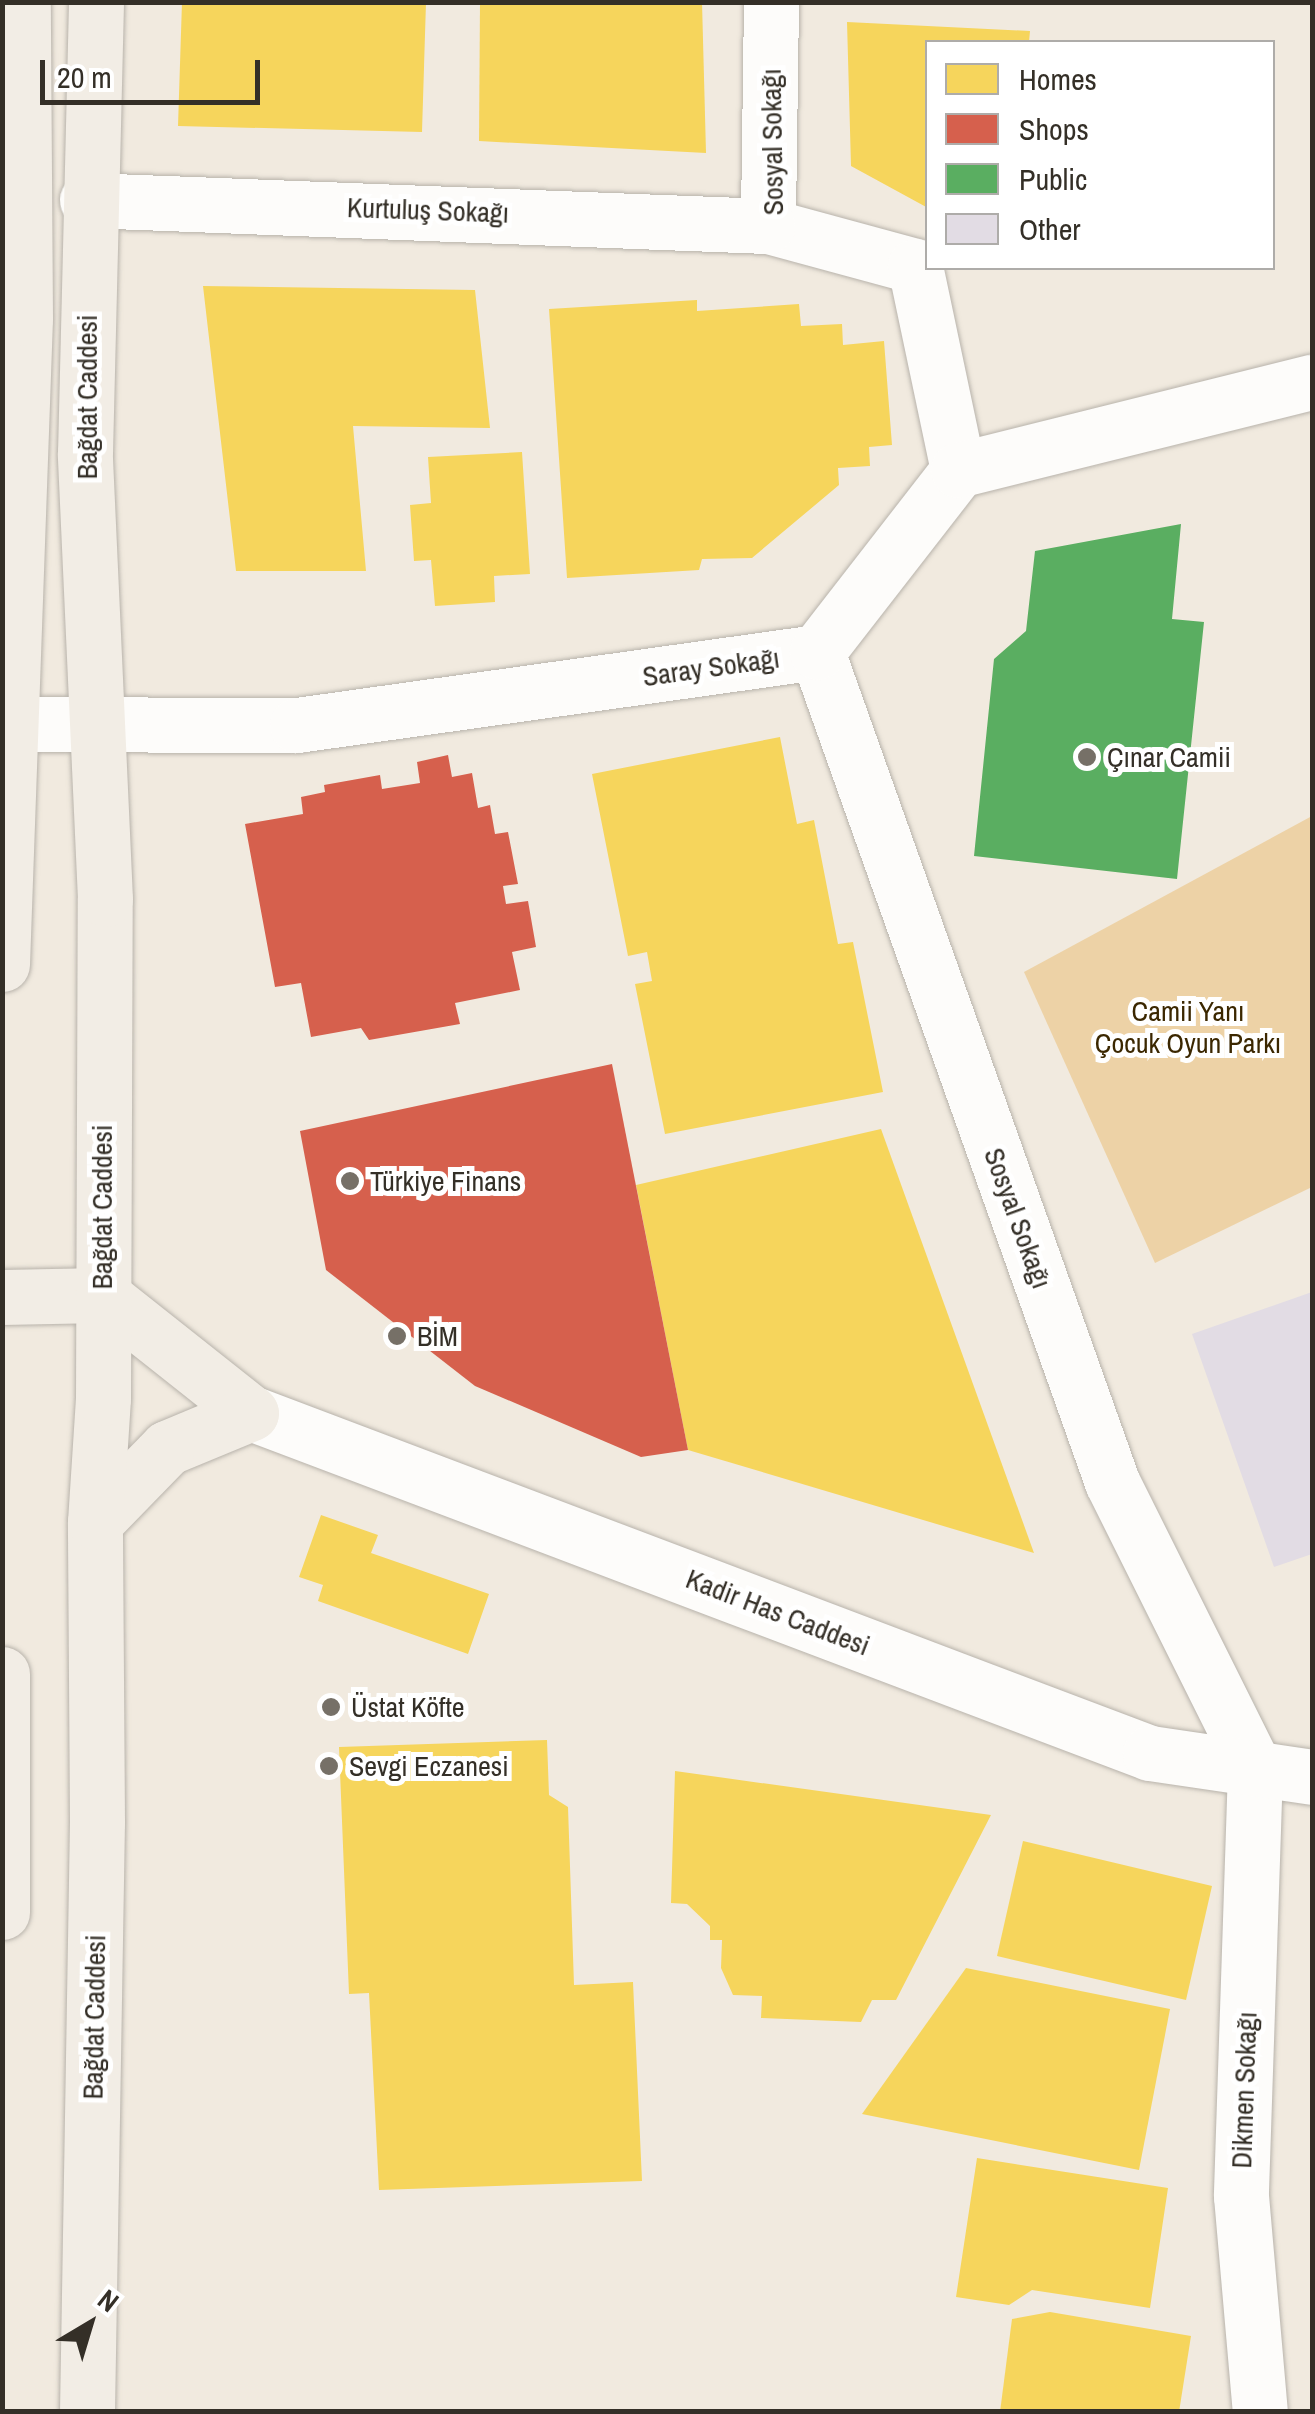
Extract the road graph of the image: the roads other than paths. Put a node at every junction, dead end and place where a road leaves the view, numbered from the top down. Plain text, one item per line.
1 (24, 2) edge
2 (96, 2) edge
3 (770, 2) edge
4 (88, 200) junction
5 (768, 226) junction
6 (14, 318) edge
7 (1312, 382) edge
8 (958, 470) junction
9 (817, 652) junction
10 (99, 720) junction
11 (8, 724) edge
12 (2, 964) edge
13 (102, 1295) junction
14 (2, 1297) edge
15 (252, 1413) junction
16 (95, 1522) junction
17 (2, 1674) edge
18 (1255, 1768) junction
19 (1312, 1777) edge
20 (4, 1859) edge
21 (2, 1912) edge
22 (87, 2412) edge
23 (1260, 2412) edge

1 - 6 main road
2 - 4 main road, Bağdat Caddesi
3 - 5 street, Sosyal Sokağı
4 - 5 street, Kurtuluş Sokağı
4 - 10 main road, Bağdat Caddesi
5 - 8 street, Sosyal Sokağı
6 - 11 main road
7 - 8 street
8 - 9 street, Saray Sokağı
9 - 10 street, Saray Sokağı
9 - 18 street, Sosyal Sokağı
10 - 11 street, Saray Sokağı
10 - 13 main road, Bağdat Caddesi
11 - 12 main road
13 - 14 main road
13 - 15 main road
13 - 16 main road, Bağdat Caddesi
15 - 16 main road
15 - 18 street, Kadir Has Caddesi
16 - 22 main road, Bağdat Caddesi
17 - 20 main road
18 - 19 street, Kadir Has Caddesi
18 - 23 street, Dikmen Sokağı
20 - 21 main road

